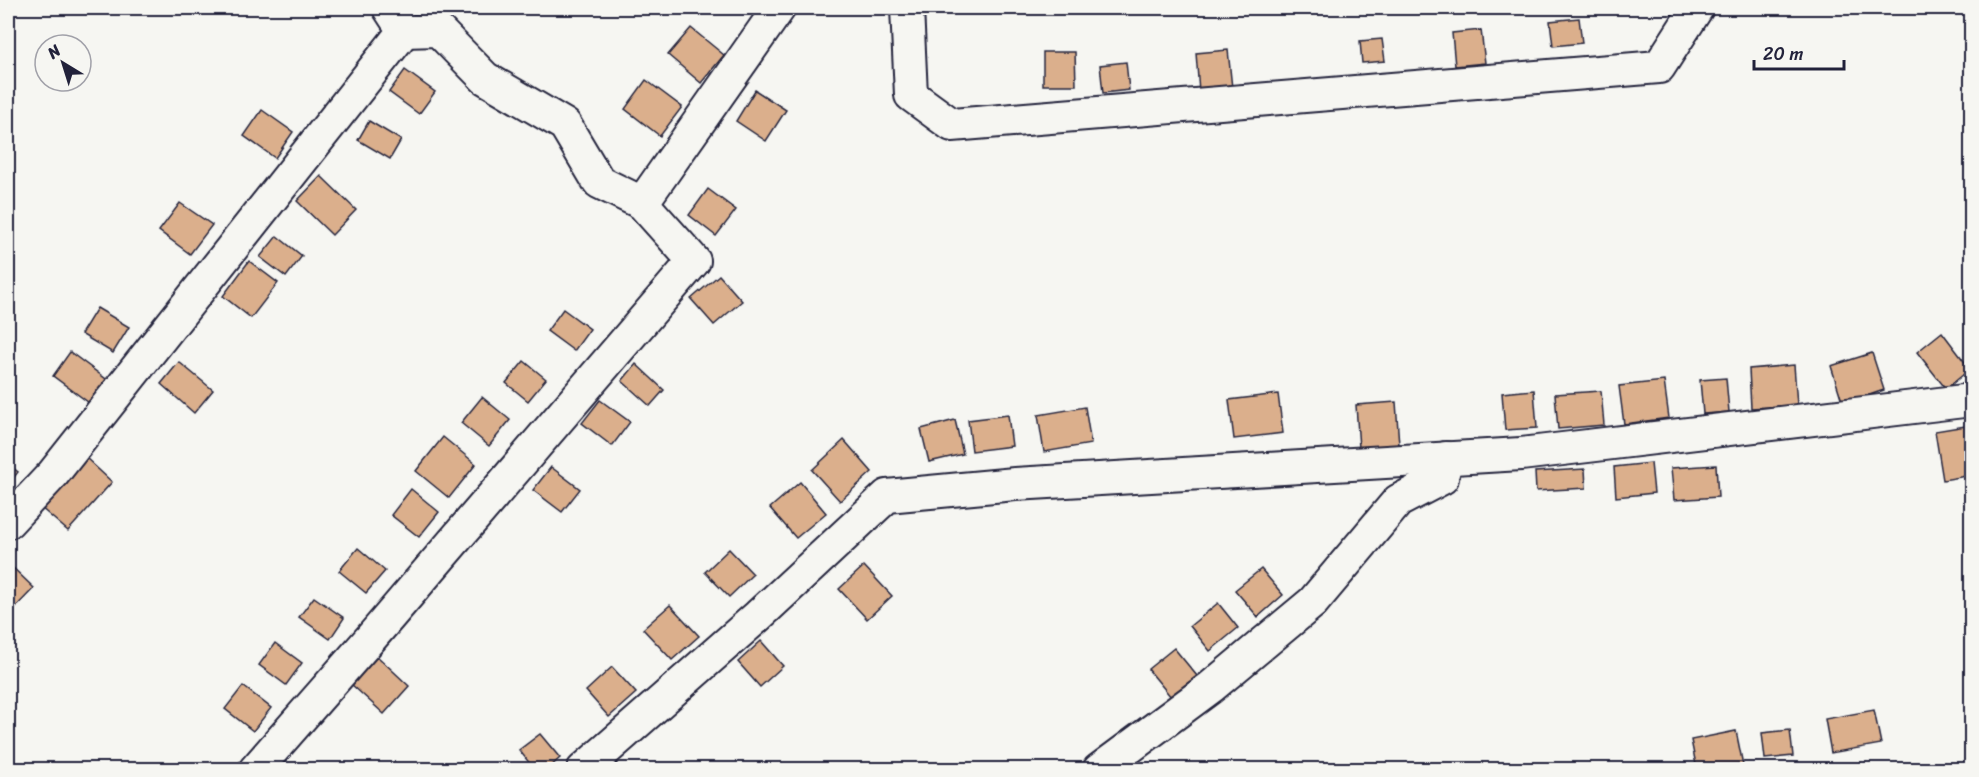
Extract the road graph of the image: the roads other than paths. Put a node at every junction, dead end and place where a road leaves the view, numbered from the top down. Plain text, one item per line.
1 (779, 8) edge
2 (907, 8) edge
3 (1697, 8) edge
4 (397, 19) edge
5 (642, 203) junction
6 (1971, 400) edge
7 (1446, 458) junction
8 (8, 522) edge
9 (255, 770) edge
10 (583, 770) edge
11 (1099, 770) edge

1 - 5 street
2 - 3 street
4 - 5 street
4 - 8 street
5 - 9 street
6 - 7 street
7 - 10 street
7 - 11 street

